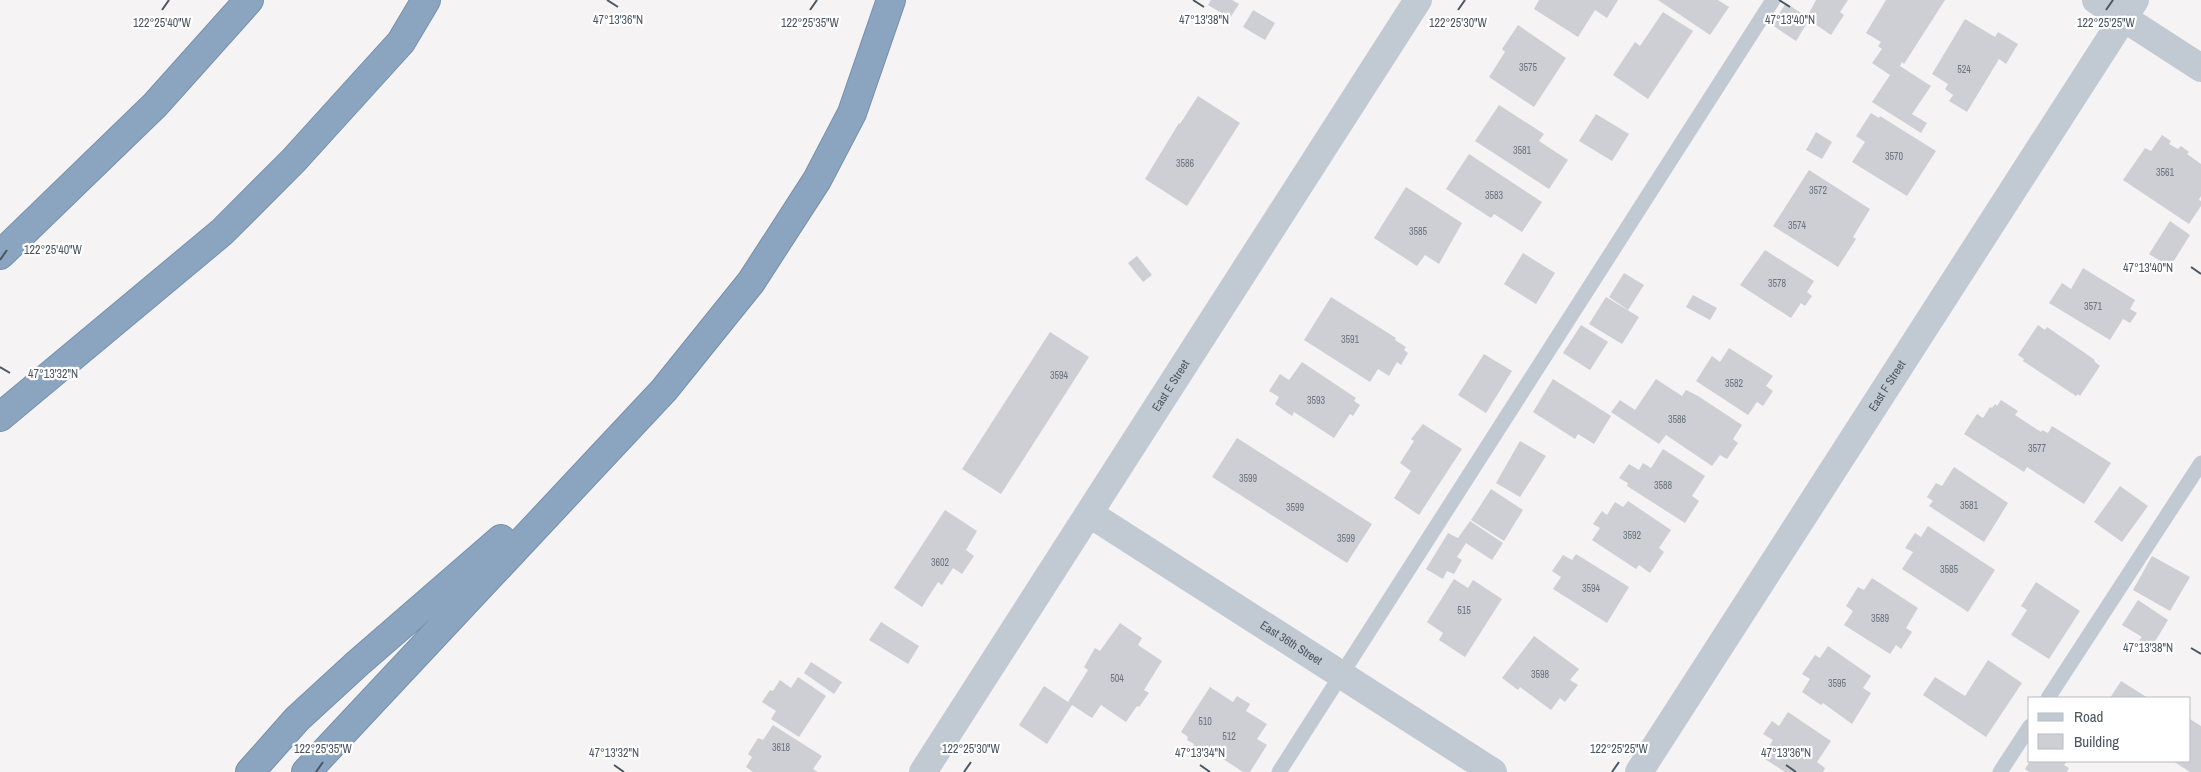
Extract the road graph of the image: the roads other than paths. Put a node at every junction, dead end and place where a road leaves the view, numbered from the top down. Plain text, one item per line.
1 (249, 0) edge
2 (426, 0) edge
3 (891, 0) edge
4 (1418, 0) edge
5 (1773, 0) edge
6 (2096, 0) edge
7 (2130, 9) edge
8 (2201, 68) edge
9 (0, 255) edge
10 (664, 390) junction
11 (0, 417) edge
12 (2201, 464) edge
13 (1090, 514) junction
14 (1340, 674) junction
15 (2049, 697) edge
16 (2028, 729) edge
17 (250, 772) edge
18 (306, 772) edge
19 (923, 772) edge
20 (1279, 772) edge
21 (1494, 772) edge
22 (1639, 772) edge
23 (2000, 772) edge

1 - 9 highway
2 - 11 highway
3 - 10 highway
4 - 13 street, East E Street
5 - 14 lane
6 - 7 street
7 - 8 street
7 - 22 street, East F Street
10 - 17 highway
10 - 18 highway
12 - 15 lane
13 - 14 street, East 36th Street
13 - 19 street, East E Street
14 - 20 lane
14 - 21 street, East 36th Street
16 - 23 lane

